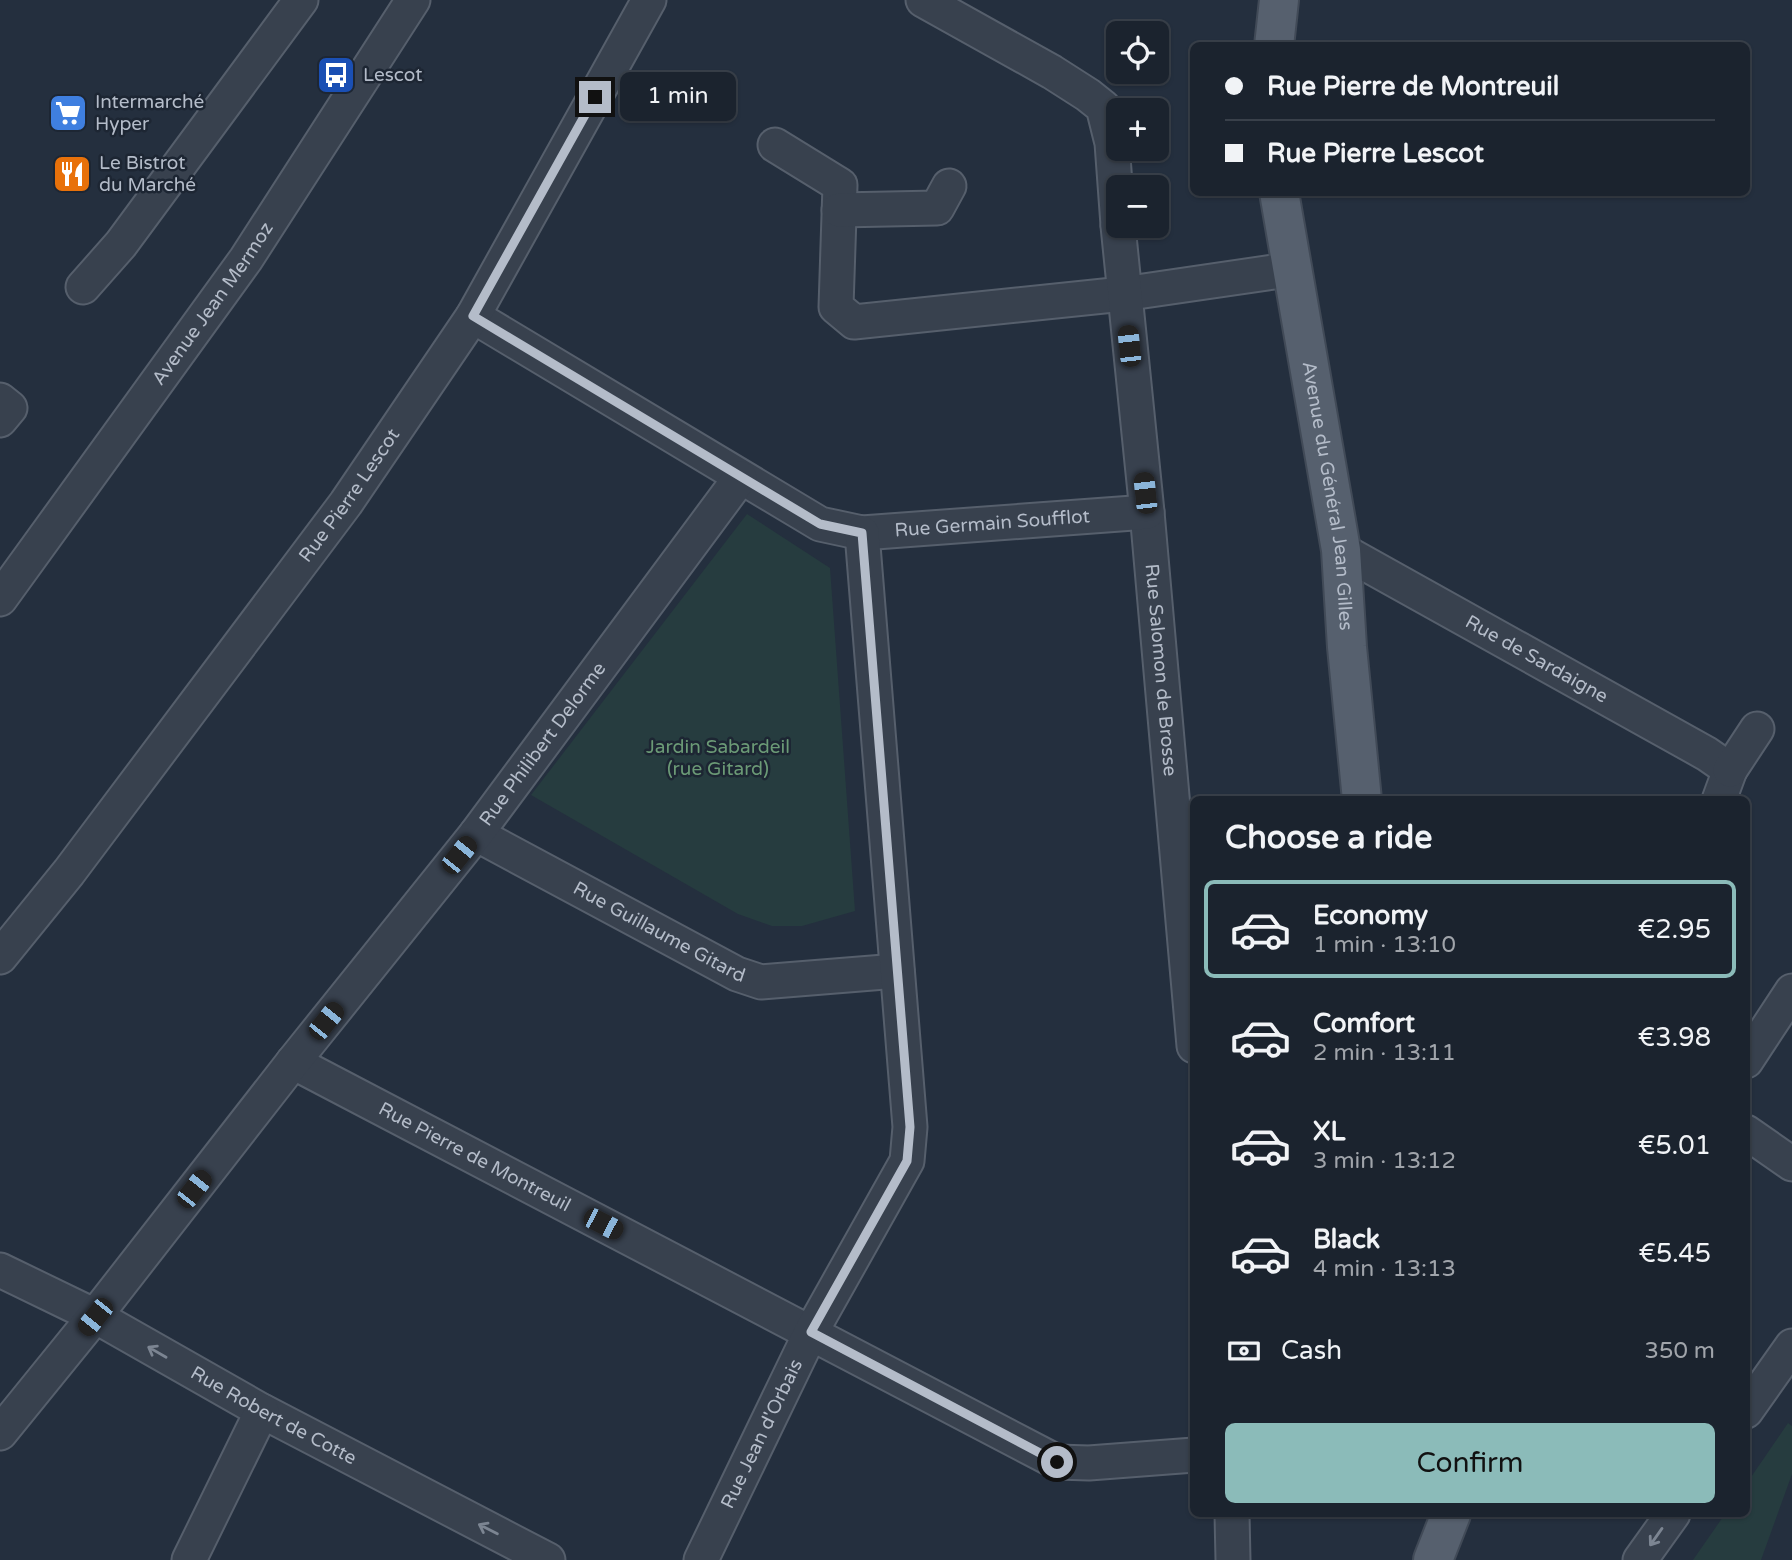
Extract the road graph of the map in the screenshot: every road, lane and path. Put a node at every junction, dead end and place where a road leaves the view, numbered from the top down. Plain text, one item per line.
1 (301, 0) edge
2 (413, 0) edge
3 (649, 0) edge
4 (923, 0) edge
5 (1279, 0) edge
6 (1274, 42) edge
7 (775, 145) dead end
8 (1114, 175) edge
9 (949, 186) dead end
10 (1280, 196) edge
11 (839, 210) junction
12 (1119, 238) edge
13 (1294, 269) junction
14 (83, 287) dead end
15 (1123, 294) junction
16 (473, 316) junction
17 (0, 400) edge
18 (0, 420) edge
19 (740, 478) junction
20 (1147, 512) junction
21 (862, 533) junction
22 (1341, 550) junction
23 (0, 599) edge
24 (1757, 729) dead end
25 (1725, 785) edge
26 (1362, 796) edge
27 (476, 834) junction
28 (0, 957) edge
29 (897, 971) junction
30 (1792, 991) edge
31 (1190, 1001) edge
32 (1750, 1054) edge
33 (293, 1062) junction
34 (1750, 1135) edge
35 (1792, 1164) edge
36 (0, 1270) edge
37 (95, 1317) junction
38 (811, 1332) junction
39 (1787, 1364) edge
40 (1750, 1406) edge
41 (262, 1411) junction
42 (0, 1433) edge
43 (1190, 1455) edge
44 (1232, 1517) edge
45 (1450, 1517) edge
46 (1671, 1517) edge
47 (189, 1560) edge
48 (548, 1560) edge
49 (701, 1560) edge
50 (1233, 1560) edge
51 (1433, 1560) edge
52 (1640, 1560) edge

1 - 14 street
2 - 23 street, Avenue Jean Mermoz
3 - 16 street, Rue Pierre Lescot
4 - 8 street, Rue Salomon de Brosse
5 - 6 main road
7 - 11 street
9 - 11 street
10 - 13 main road, Avenue du Général Jean Gilles
11 - 15 street
12 - 15 street, Rue Salomon de Brosse
13 - 15 street
13 - 22 main road, Avenue du Général Jean Gilles
15 - 20 street, Rue Salomon de Brosse
16 - 19 street, Rue Germain Soufflot
16 - 28 street, Rue Pierre Lescot
17 - 18 street
19 - 21 street, Rue Germain Soufflot
19 - 27 street, Rue Philibert Delorme
20 - 21 street, Rue Germain Soufflot
20 - 31 street, Rue Salomon de Brosse
21 - 29 street, Rue Jean d'Orbais
22 - 25 street, Rue de Sardaigne
22 - 26 main road, Avenue du Général Jean Gilles
24 - 25 street, Rue de Sardaigne
27 - 29 street, Rue Guillaume Gitard
27 - 33 street, Rue Philibert Delorme
29 - 38 street, Rue Jean d'Orbais
30 - 32 street
33 - 37 street, Rue Philibert Delorme
33 - 38 street, Rue Pierre de Montreuil
34 - 35 street
36 - 37 street, Rue Robert de Cotte
41 -> 37 street, Rue Robert de Cotte
37 - 42 street, Rue Philibert Delorme
38 - 43 street, Rue Pierre de Montreuil
38 - 49 street, Rue Jean d'Orbais
39 - 40 street
41 - 47 street
48 -> 41 street, Rue Robert de Cotte
44 - 50 street
45 - 51 main road
46 -> 52 street

